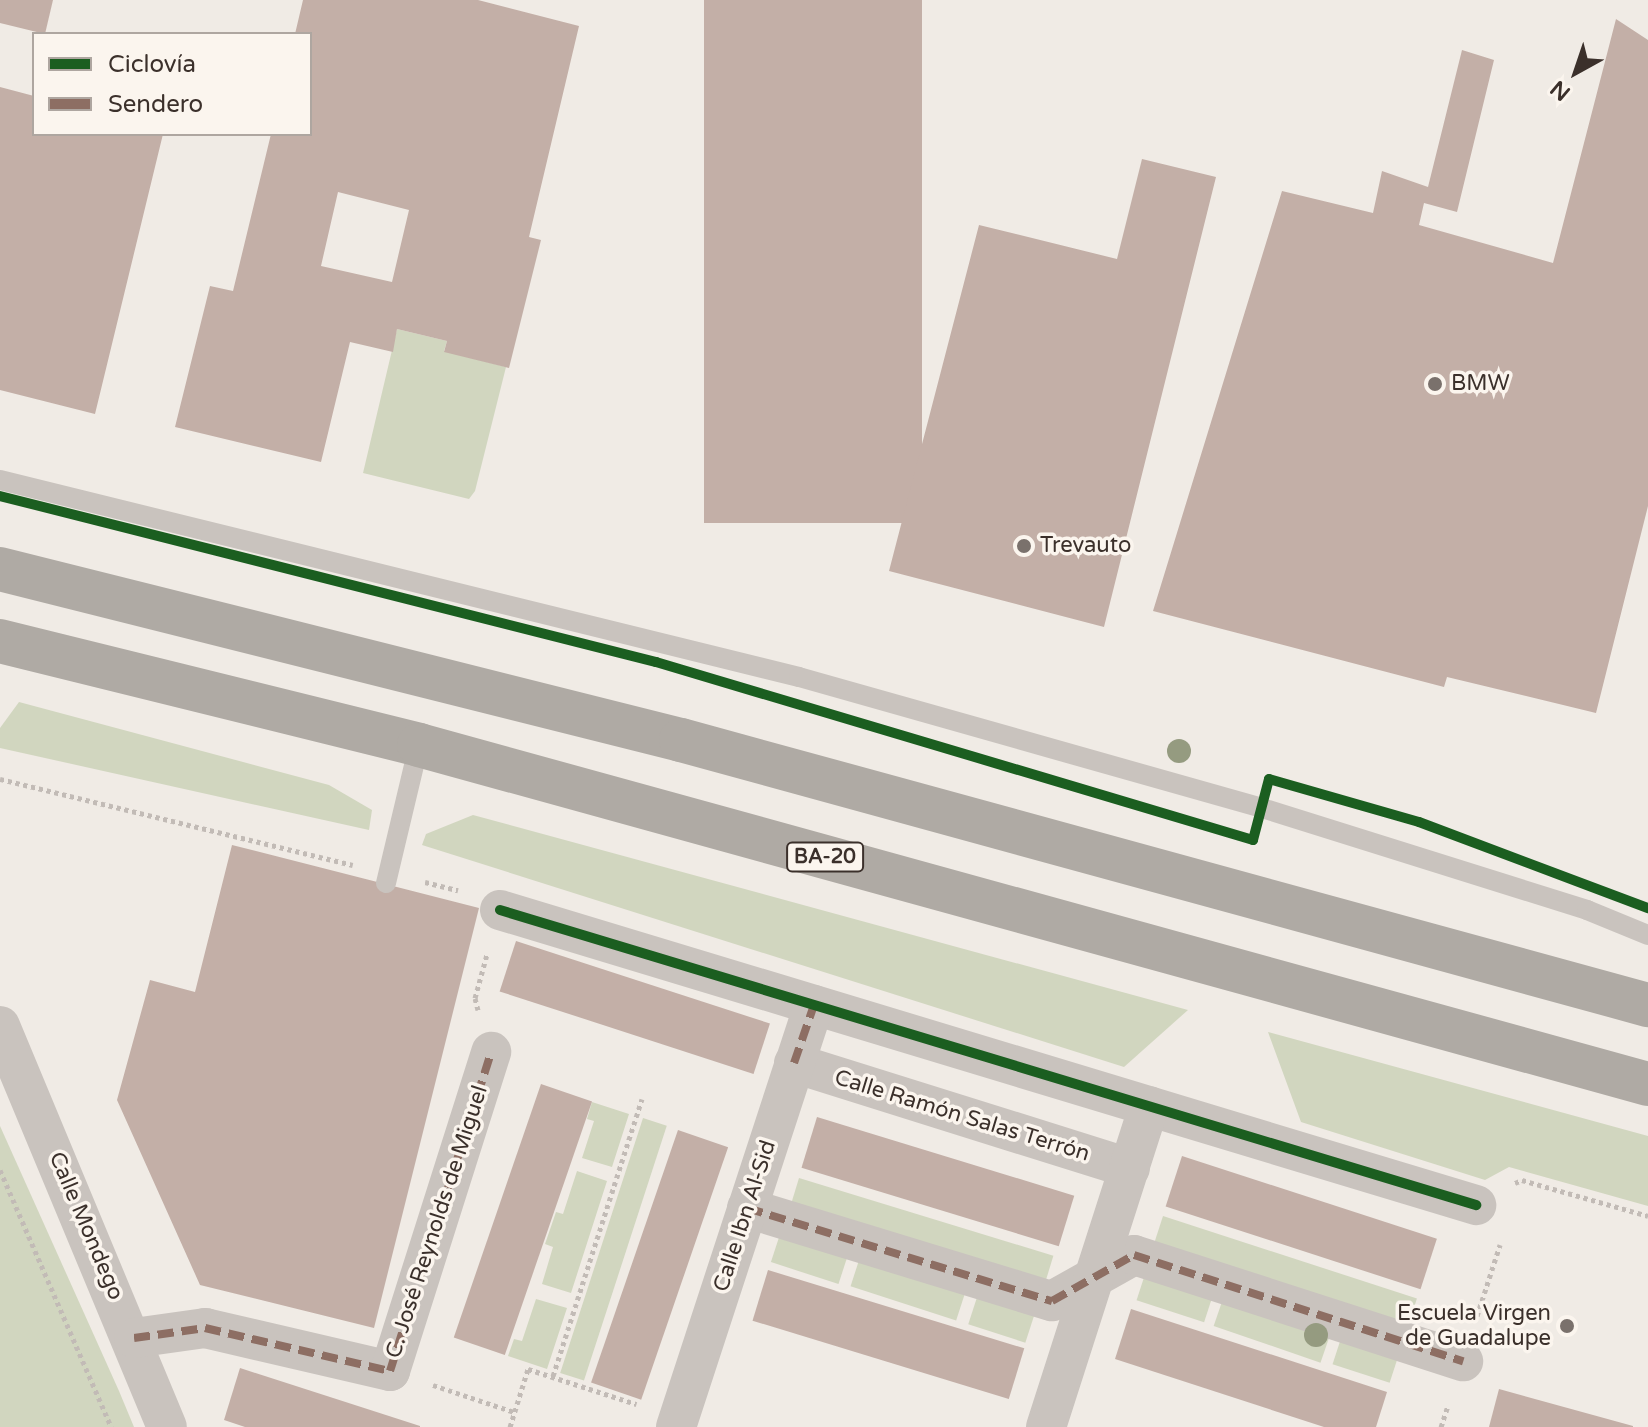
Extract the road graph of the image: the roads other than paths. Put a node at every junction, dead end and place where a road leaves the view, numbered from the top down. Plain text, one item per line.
1 (0, 480) edge
2 (0, 569) edge
3 (0, 641) edge
4 (419, 745) junction
5 (387, 878) road end
6 (500, 910) road end
7 (1648, 935) edge
8 (814, 1005) junction
9 (1648, 1005) edge
10 (0, 1026) edge
11 (491, 1052) road end
12 (794, 1063) junction
13 (1648, 1084) edge
14 (1149, 1106) junction
15 (1130, 1168) junction
16 (1476, 1205) dead end
17 (747, 1208) junction
18 (1094, 1277) junction
19 (134, 1338) junction
20 (1463, 1361) road end
21 (664, 1418) edge
22 (167, 1427) edge
23 (1046, 1427) edge

1 - 7 lane
2 - 9 highway
3 - 4 highway, BA-20
4 - 5 lane
4 - 13 highway, BA-20
6 - 8 street
8 - 12 street, Calle Ibn Al-Sid
8 - 14 street
10 - 19 street, Calle Mondego
11 - 19 street, C. José Reynolds de Miguel
12 - 15 street, Calle Ramón Salas Terrón
12 - 17 street, Calle Ibn Al-Sid
14 - 15 street
14 - 16 street
15 - 18 street
17 - 18 street
17 - 21 street, Calle Ibn Al-Sid
18 - 20 street
18 - 23 street
19 - 22 street, Calle Mondego

